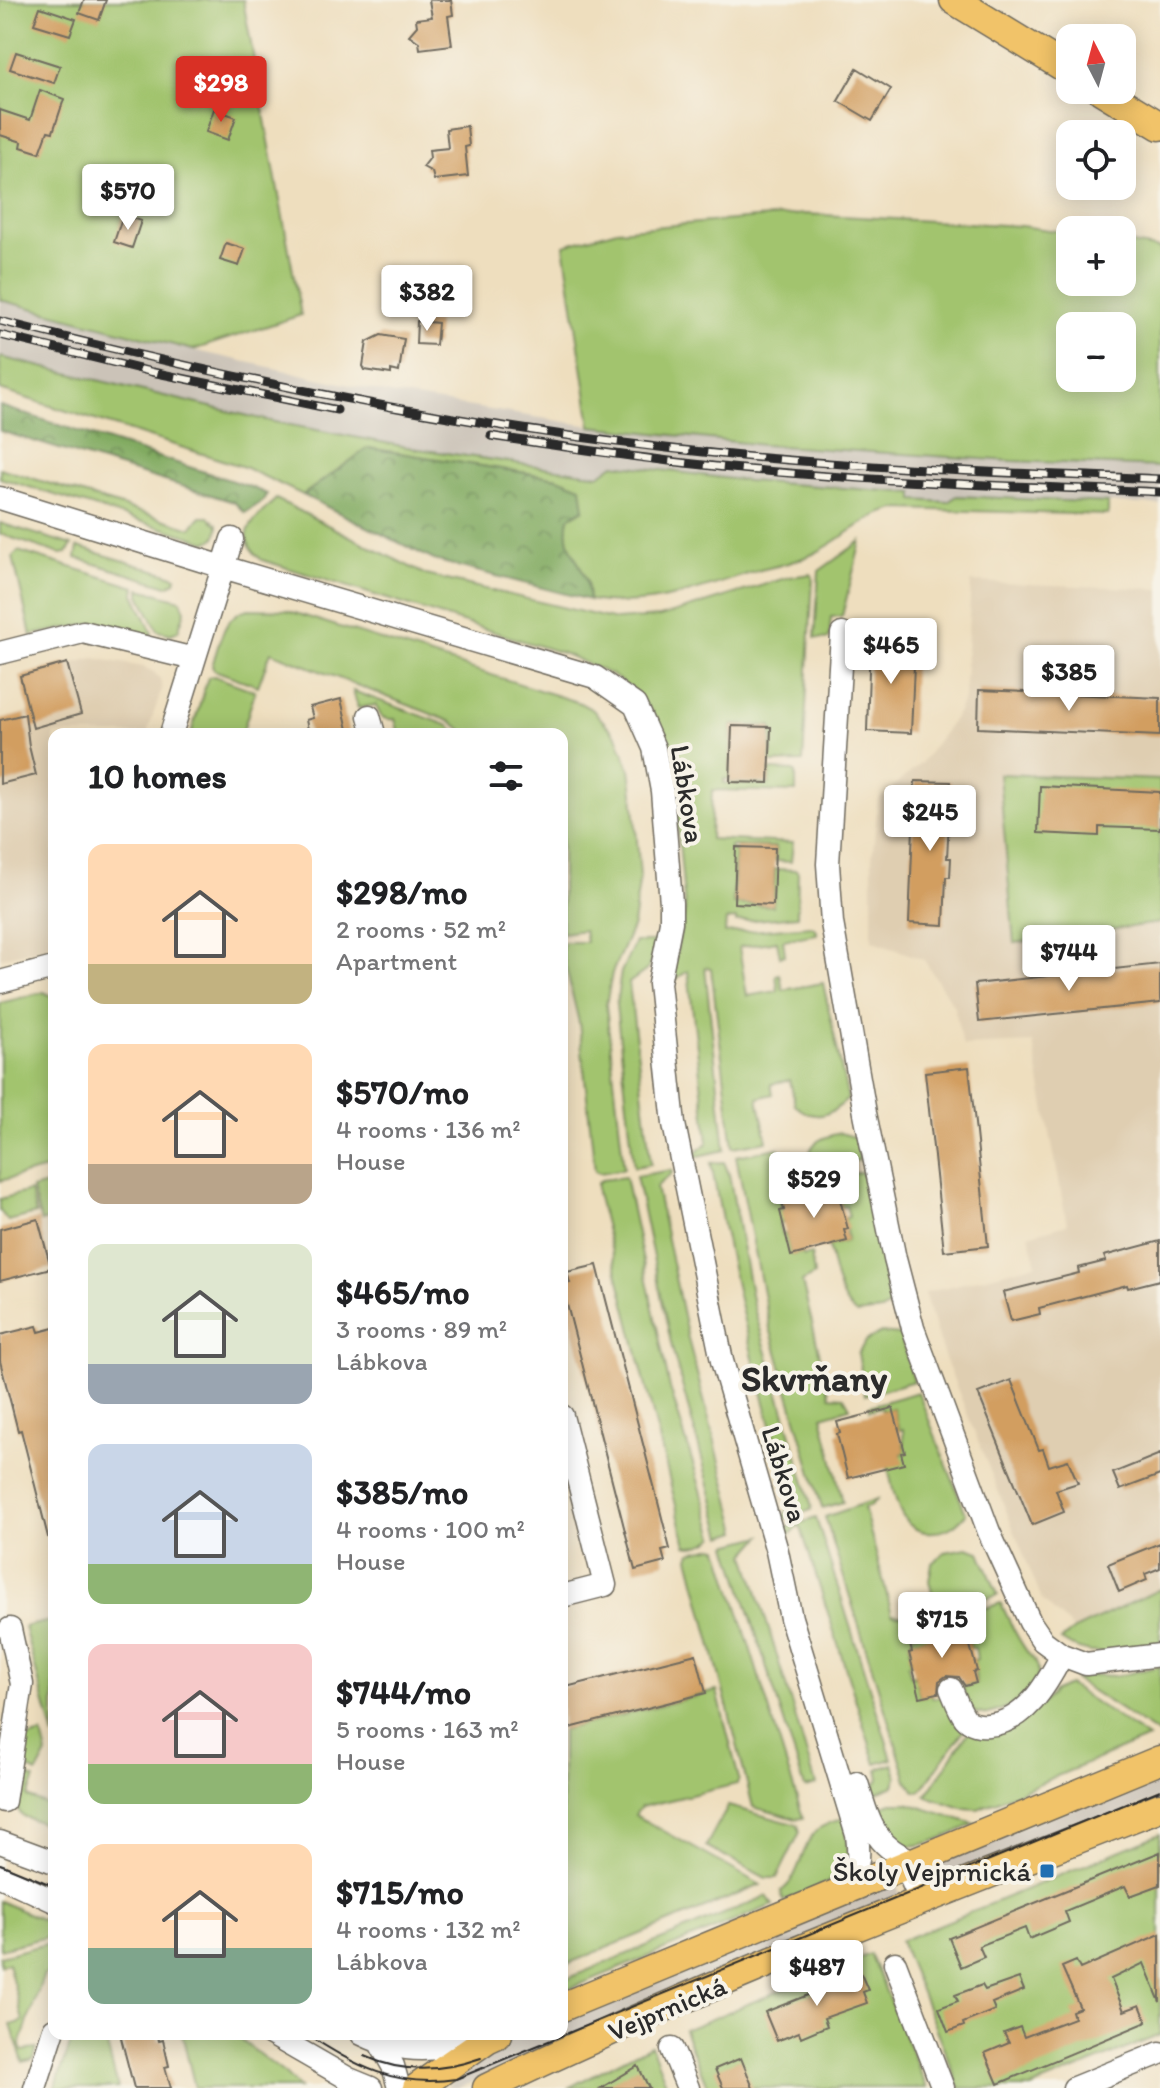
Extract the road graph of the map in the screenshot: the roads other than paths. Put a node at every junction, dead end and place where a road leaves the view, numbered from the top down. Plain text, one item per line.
1 (954, 0) edge
2 (1056, 62) edge
3 (1124, 104) edge
4 (1160, 126) edge
5 (0, 498) edge
6 (232, 539) dead end
7 (223, 567) junction
8 (842, 634) dead end
9 (0, 653) edge
10 (194, 659) junction
11 (173, 728) edge
12 (48, 970) edge
13 (0, 982) edge
14 (568, 1440) edge
15 (777, 1551) junction
16 (568, 1594) edge
17 (10, 1629) dead end
18 (1062, 1655) junction
19 (1160, 1655) edge
20 (951, 1689) dead end
21 (1160, 1760) edge
22 (4, 1801) dead end
23 (1160, 1807) edge
24 (0, 1842) edge
25 (48, 1860) edge
26 (909, 1862) junction
27 (0, 1876) edge
28 (844, 1892) junction
29 (48, 1898) edge
30 (921, 1901) junction
31 (895, 1963) dead end
32 (568, 2005) edge
33 (50, 2040) edge
34 (281, 2040) edge
35 (373, 2040) edge
36 (377, 2040) edge
37 (473, 2040) edge
38 (486, 2040) edge
39 (672, 2049) dead end
40 (1160, 2053) edge
41 (351, 2084) edge
42 (35, 2088) edge
43 (371, 2088) edge
44 (399, 2088) edge
45 (417, 2088) edge
46 (487, 2088) edge
47 (688, 2088) edge
48 (943, 2088) edge
49 (1074, 2088) edge

1 - 2 main road
3 - 4 main road
5 - 7 street, Lábkova
6 - 7 street
7 - 10 street
7 - 15 street, Lábkova
8 - 18 street
9 - 10 street
10 - 11 street
12 - 13 street
14 - 16 street
15 - 26 street, Lábkova
15 - 28 street, Lábkova
17 - 22 street
18 - 19 street
18 - 20 street
21 - 26 main road, Vejprnická
23 - 30 main road, Vejprnická
24 - 25 street
26 - 28 main road, Vejprnická
26 - 30 street, Lábkova
27 - 29 street
28 - 32 main road, Vejprnická
30 - 46 main road, Vejprnická
31 - 48 street
33 - 42 street
34 - 41 street
35 - 44 street
36 - 37 street
38 - 45 main road
39 - 47 street
40 - 49 street
41 - 43 street

